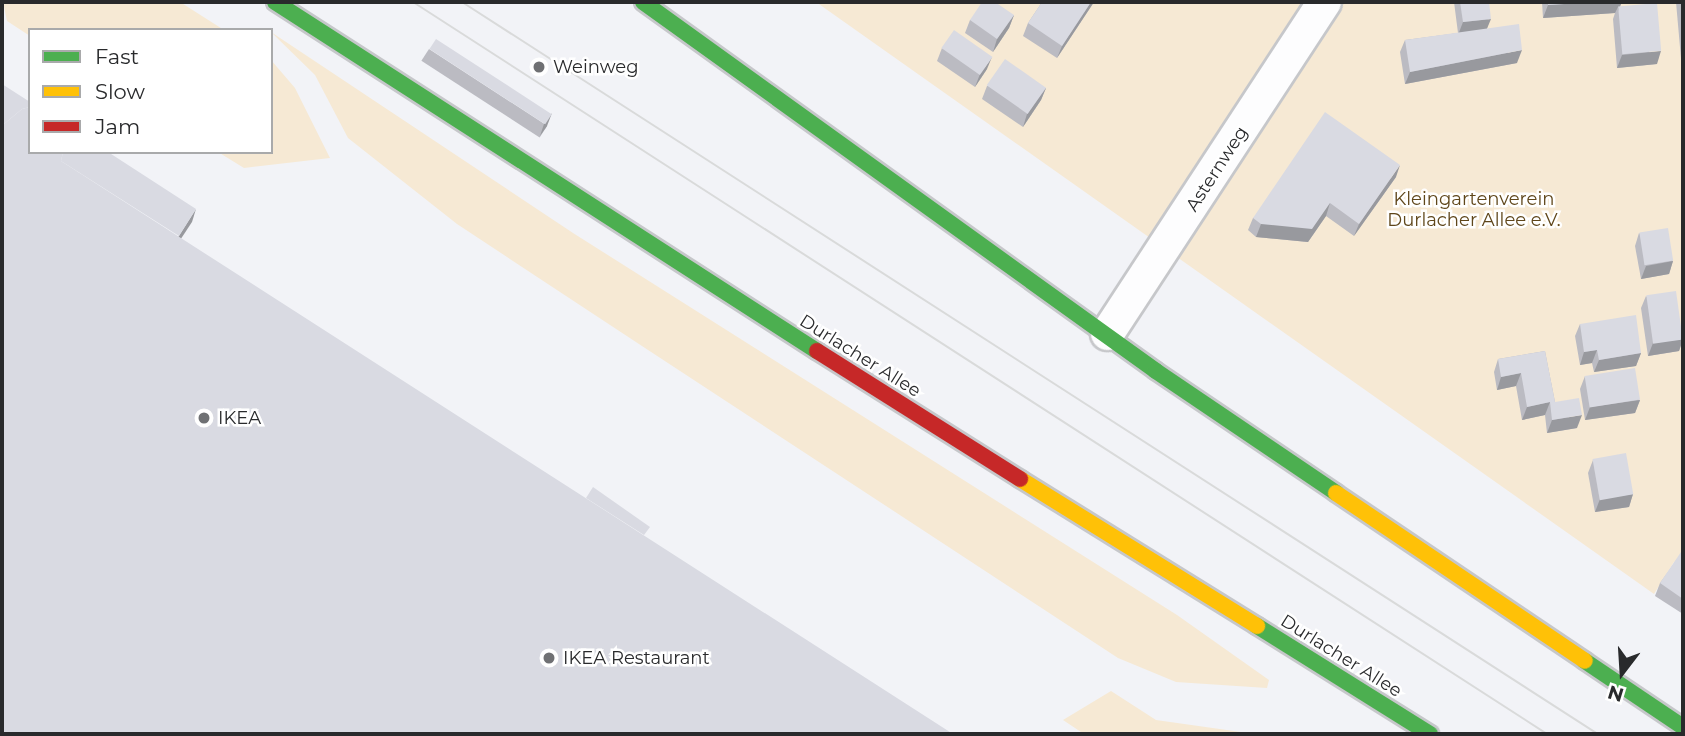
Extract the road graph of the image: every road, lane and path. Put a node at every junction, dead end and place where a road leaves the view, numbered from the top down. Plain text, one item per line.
1 (275, 2) edge
2 (643, 2) edge
3 (1324, 2) edge
4 (1107, 333) junction
5 (1683, 727) edge
6 (1430, 734) edge

1 - 6 main road, Durlacher Allee
2 - 4 main road
3 - 4 lane, Asternweg
4 - 5 main road

